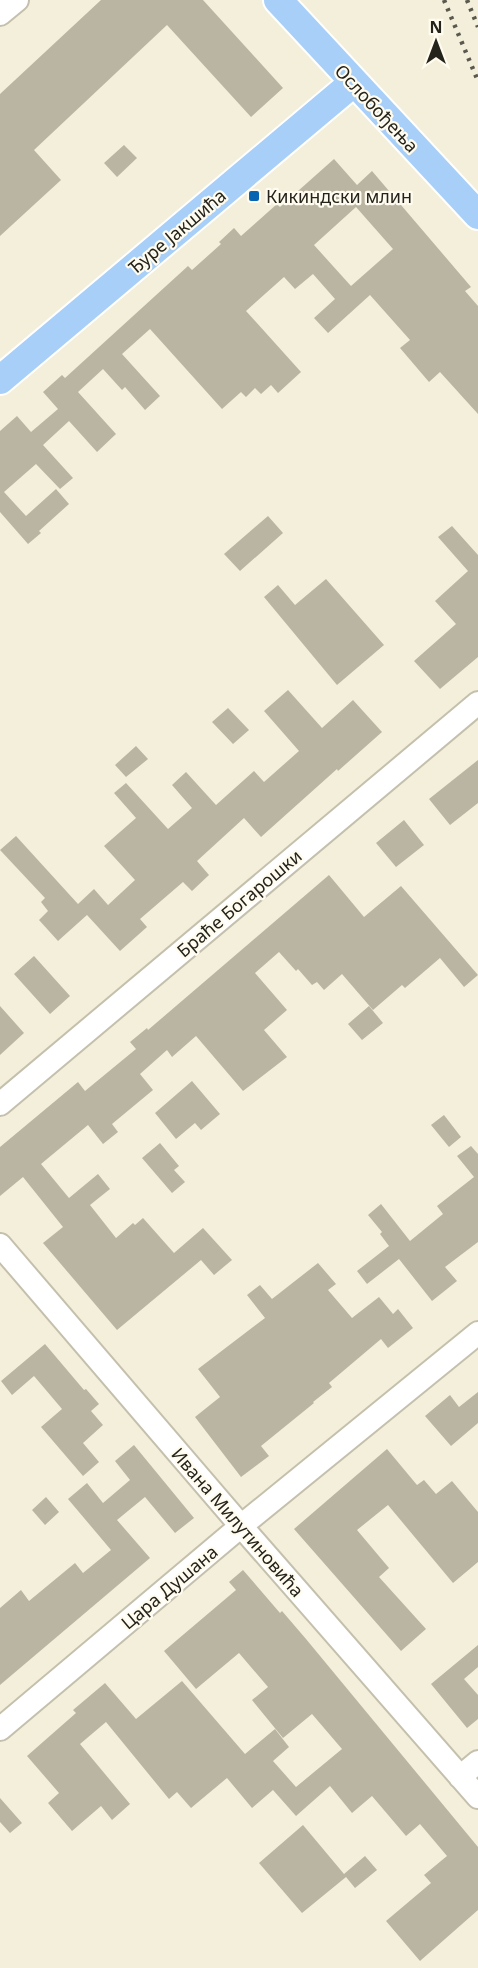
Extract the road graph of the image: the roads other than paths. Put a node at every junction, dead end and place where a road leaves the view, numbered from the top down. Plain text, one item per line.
1 (16, 0) edge
2 (278, 0) edge
3 (0, 14) edge
4 (353, 83) junction
5 (478, 215) edge
6 (0, 380) edge
7 (478, 703) edge
8 (0, 1104) edge
9 (0, 1245) edge
10 (478, 1333) edge
11 (241, 1526) junction
12 (0, 1729) edge
13 (478, 1762) edge
14 (460, 1777) junction
15 (478, 1797) edge

1 - 3 street
2 - 4 main road, Ослобођења
4 - 5 main road, Ослобођења
4 - 6 main road, Ђуре Јакшића
7 - 8 street, Браће Богарошки
9 - 11 street, Ивана Милутиновића
10 - 11 street, Цара Душана
11 - 12 street, Цара Душана
11 - 14 street, Ивана Милутиновића
13 - 14 street
14 - 15 street, Ивана Милутиновића

